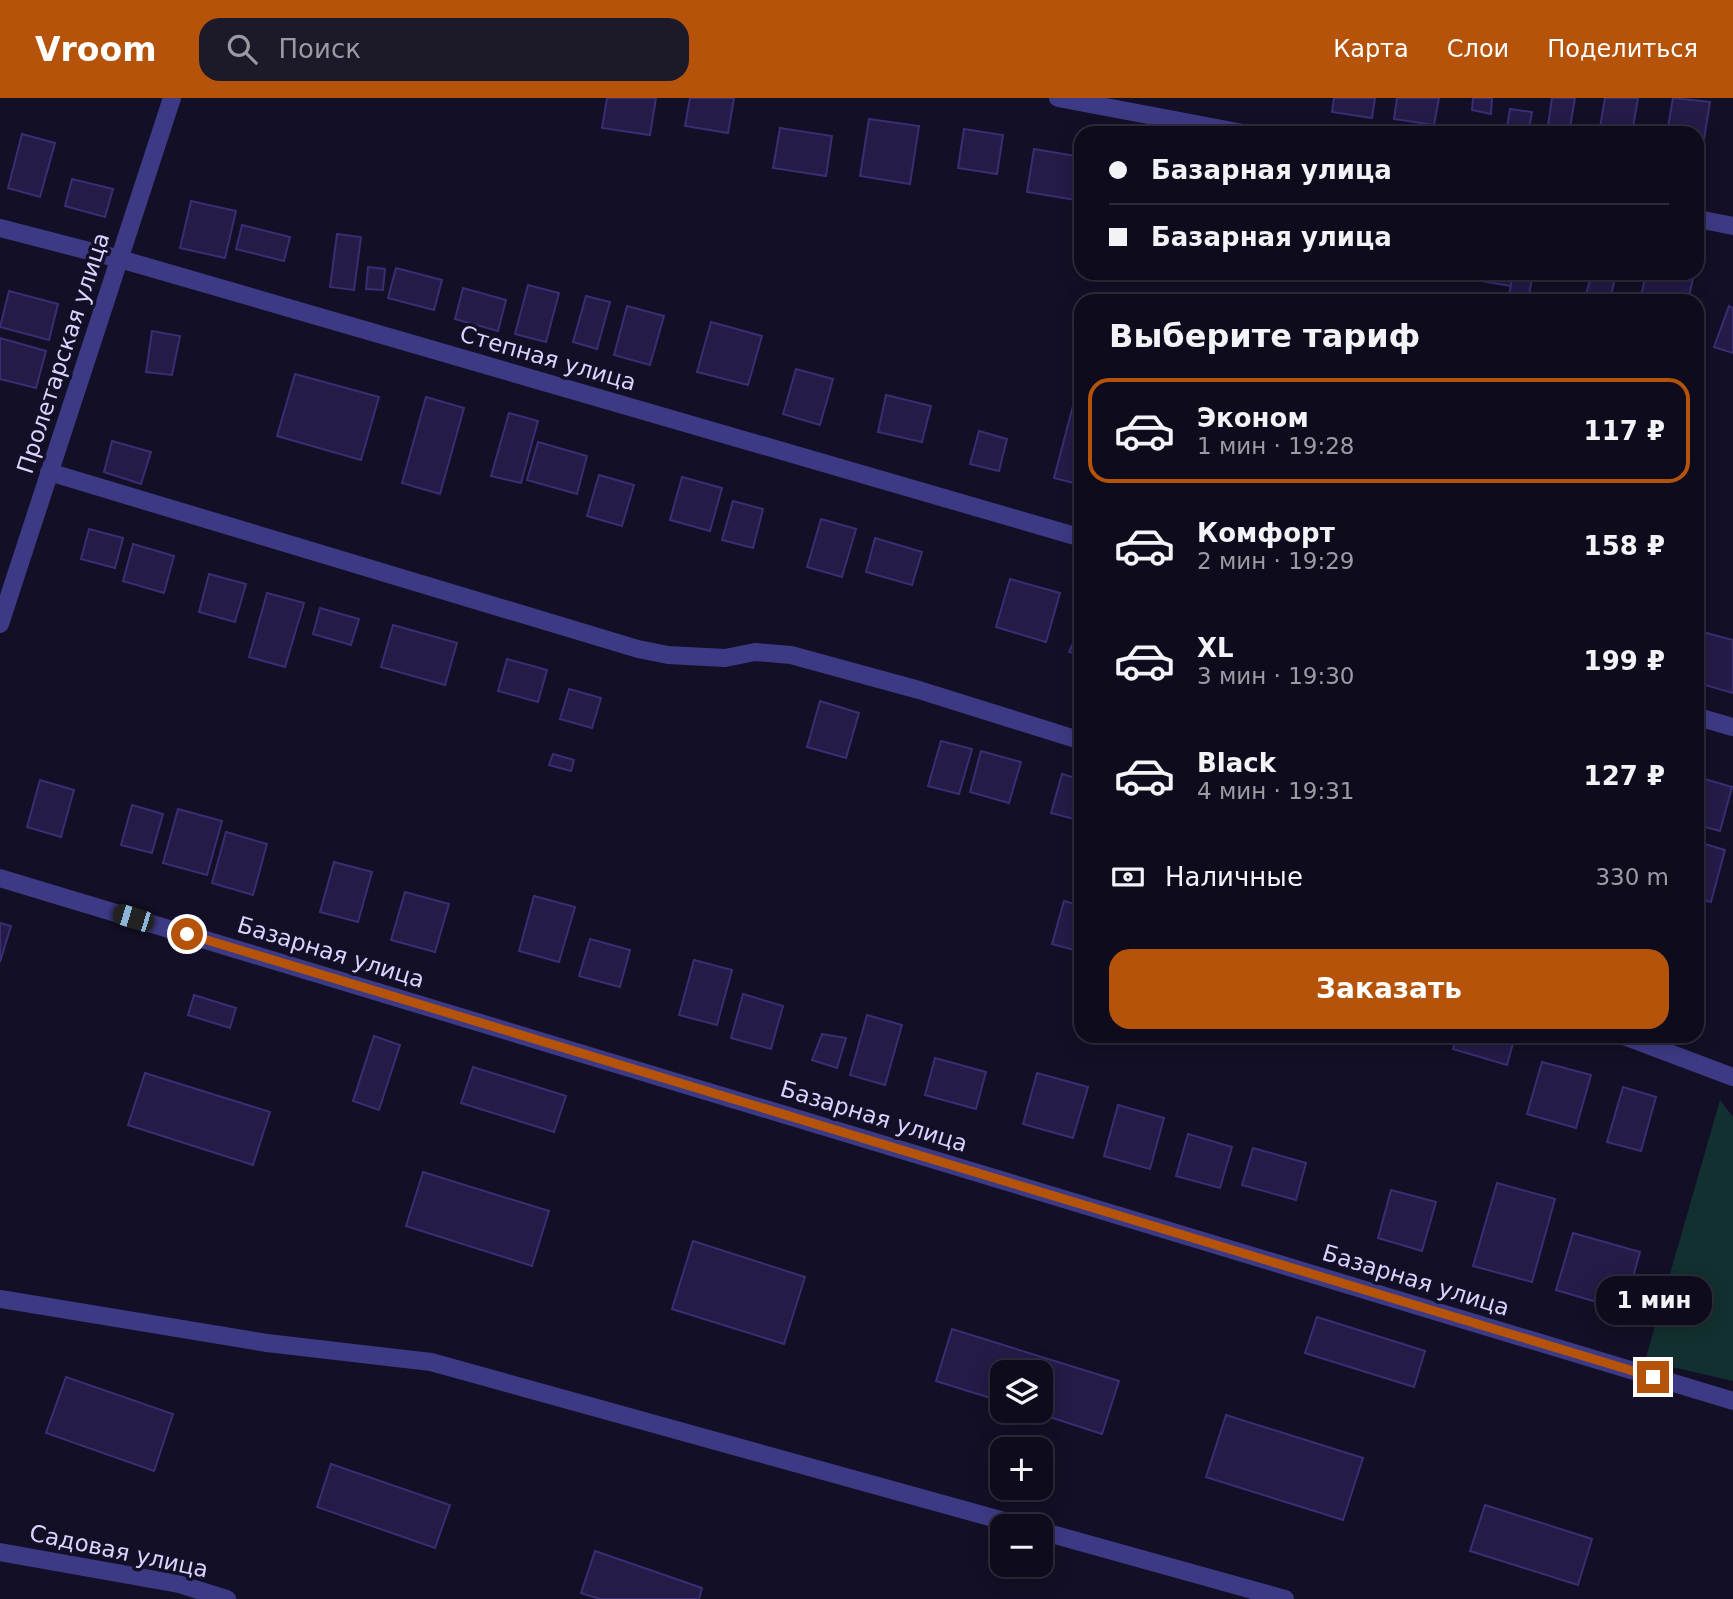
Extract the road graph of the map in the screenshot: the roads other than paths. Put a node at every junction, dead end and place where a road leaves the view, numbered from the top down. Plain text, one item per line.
1 (172, 98) edge
2 (1058, 98) edge
3 (1205, 126) edge
4 (1704, 220) edge
5 (1733, 226) edge
6 (0, 228) edge
7 (120, 259) junction
8 (49, 472) junction
9 (1074, 536) edge
10 (0, 624) edge
11 (1704, 719) edge
12 (1733, 727) edge
13 (1074, 738) edge
14 (0, 878) edge
15 (1643, 1043) edge
16 (1733, 1077) edge
17 (0, 1299) edge
18 (1733, 1401) edge
19 (990, 1517) edge
20 (1053, 1534) edge
21 (0, 1552) edge
22 (227, 1599) edge
23 (1285, 1599) edge

1 - 7 street, Пролетарская улица
2 - 3 street
4 - 5 street
6 - 7 street, Степная улица
7 - 8 street, Пролетарская улица
7 - 9 street, Степная улица
8 - 10 street, Пролетарская улица
8 - 13 street
11 - 12 street
14 - 18 street, Базарная улица
15 - 16 street
17 - 19 street
20 - 23 street
21 - 22 street, Садовая улица

